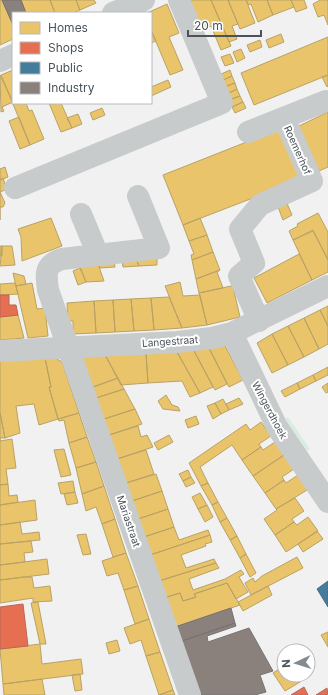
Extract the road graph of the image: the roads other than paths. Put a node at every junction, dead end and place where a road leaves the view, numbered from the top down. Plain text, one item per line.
1 (144, 0) edge
2 (179, 0) edge
3 (115, 12) edge
4 (12, 55) edge
5 (0, 61) edge
6 (326, 101) dead end
7 (284, 118) junction
8 (248, 132) dead end
9 (15, 188) dead end
10 (138, 196) dead end
11 (82, 214) dead end
12 (98, 255) junction
13 (328, 286) edge
14 (259, 321) junction
15 (232, 333) junction
16 (69, 346) junction
17 (0, 351) edge
18 (328, 502) edge
19 (190, 695) edge

1 - 3 street
2 - 9 street
4 - 5 street
6 - 7 street
7 - 8 street
7 - 14 street, Roemerhof
10 - 12 street
11 - 12 street
12 - 16 street, Mariastraat
13 - 14 street, Langestraat
14 - 15 street, Langestraat
15 - 16 street, Langestraat
15 - 18 street, Wingerdhoek
16 - 17 street, Langestraat
16 - 19 street, Mariastraat

